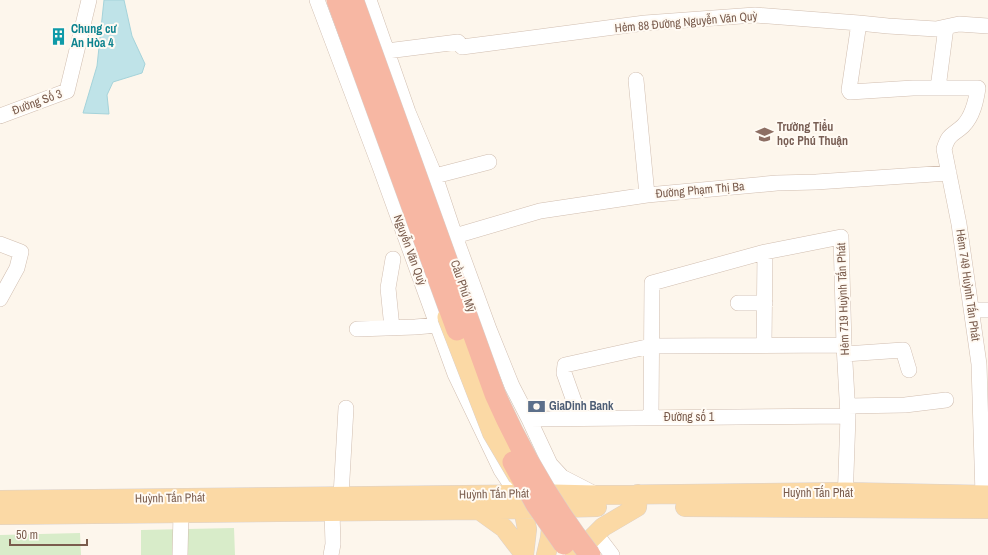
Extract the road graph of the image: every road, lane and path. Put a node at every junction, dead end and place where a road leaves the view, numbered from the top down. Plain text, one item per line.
1 (90, 0) edge
2 (353, 0) edge
3 (359, 0) edge
4 (369, 0) edge
5 (329, 1) edge
6 (859, 23) junction
7 (988, 26) edge
8 (946, 27) junction
9 (387, 51) junction
10 (636, 80) dead end
11 (938, 88) junction
12 (0, 116) edge
13 (489, 162) dead end
14 (949, 173) junction
15 (435, 176) junction
16 (647, 195) junction
17 (455, 236) junction
18 (0, 244) edge
19 (766, 252) junction
20 (393, 259) dead end
21 (0, 299) edge
22 (738, 303) dead end
23 (765, 303) junction
24 (972, 310) junction
25 (988, 310) edge
26 (438, 325) junction
27 (392, 328) junction
28 (357, 329) dead end
29 (764, 345) junction
30 (651, 346) junction
31 (844, 349) junction
32 (909, 370) dead end
33 (946, 400) dead end
34 (346, 408) dead end
35 (848, 411) junction
36 (651, 417) junction
37 (580, 418) junction
38 (529, 419) junction
39 (550, 464) junction
40 (501, 470) junction
41 (596, 495) junction
42 (986, 499) edge
43 (0, 500) edge
44 (845, 500) junction
45 (520, 501) junction
46 (553, 501) junction
47 (637, 501) junction
48 (481, 502) junction
49 (336, 504) junction
50 (142, 506) junction
51 (190, 508) junction
52 (0, 515) edge
53 (596, 534) junction
54 (524, 554) edge
55 (180, 555) edge
56 (331, 555) edge
57 (546, 555) edge
58 (565, 555) edge
59 (574, 555) edge
60 (590, 555) edge
61 (600, 555) edge
62 (612, 555) edge

1 - 12 street, Đường Số 3
2 - 60 highway, Cầu Phú Mỹ, bridge
3 - 61 main road, Cầu Phú Mỹ
4 - 9 street
5 - 26 street, Nguyễn Văn Quỳ
5 - 58 main road, Cầu Phú Mỹ, bridge
5 - 59 highway, Cầu Phú Mỹ, bridge
6 - 8 street, Hẻm 88 Đường Nguyễn Văn Quỳ
6 - 9 street, Hẻm 88 Đường Nguyễn Văn Quỳ
6 - 11 street
7 - 8 street, Hẻm 88 Đường Nguyễn Văn Quỳ
8 - 11 street
9 - 15 street
10 - 16 street
11 - 14 street, Hẻm 749 Huỳnh Tấn Phát
13 - 15 street
14 - 16 street, Đường Phạm Thị Ba
14 - 24 street, Hẻm 749 Huỳnh Tấn Phát
15 - 17 street
16 - 17 street, Đường Phạm Thị Ba
17 - 38 street
18 - 21 street
19 - 23 street
19 - 30 street, Hẻm 719 Huỳnh Tấn Phát
19 - 31 street, Hẻm 719 Huỳnh Tấn Phát
20 - 27 street
22 - 23 street
23 - 29 street
24 - 25 street
24 - 42 street, Hẻm 749 Huỳnh Tấn Phát
26 - 27 street
26 - 40 street, Nguyễn Văn Quỳ
27 - 28 street
29 - 30 street
29 - 31 street
30 - 36 street
30 - 37 street
31 - 32 street
31 - 35 street, Hẻm 719 Huỳnh Tấn Phát
33 - 35 street, Đường số 1
34 - 49 street
35 - 36 street, Đường số 1
35 - 44 street, Hẻm 719 Huỳnh Tấn Phát
36 - 37 street, Đường số 1
37 - 38 street, Đường số 1
38 - 39 street
39 - 41 street
39 - 46 street
40 - 45 street, Nguyễn Văn Quỳ
40 - 48 street
41 - 46 main road, Huỳnh Tấn Phát
41 - 47 main road, Huỳnh Tấn Phát
42 - 44 main road, Huỳnh Tấn Phát
43 - 50 main road, Huỳnh Tấn Phát
44 - 47 main road, Huỳnh Tấn Phát
45 - 46 main road, Huỳnh Tấn Phát
45 - 48 main road, Huỳnh Tấn Phát
45 - 54 main road
46 - 47 main road, Huỳnh Tấn Phát
46 - 57 main road
47 - 53 main road
48 - 49 main road, Huỳnh Tấn Phát
48 - 54 main road
49 - 51 main road, Huỳnh Tấn Phát
49 - 56 street
50 - 51 main road, Huỳnh Tấn Phát
50 - 52 main road, Huỳnh Tấn Phát
51 - 55 street
53 - 59 main road
53 - 62 street

